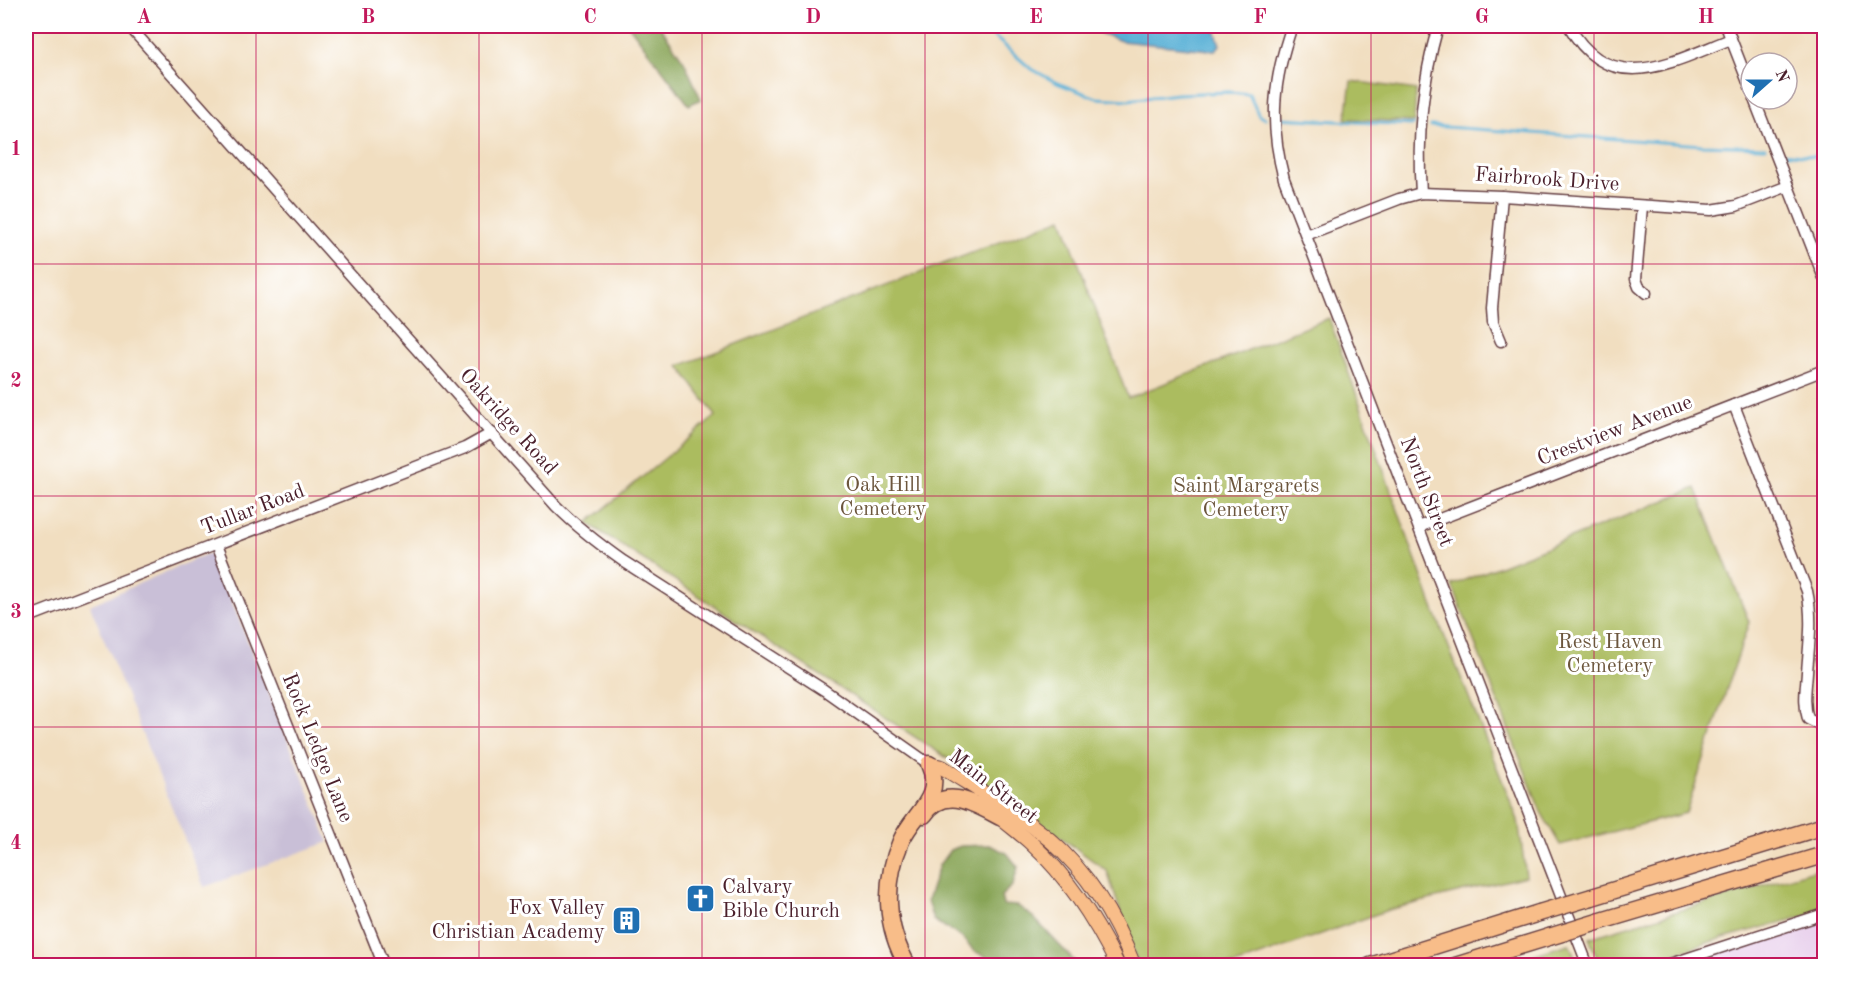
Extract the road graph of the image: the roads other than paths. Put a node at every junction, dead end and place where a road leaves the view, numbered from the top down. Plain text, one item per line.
1 (129, 26) edge
2 (1292, 26) edge
3 (1438, 26) edge
4 (1569, 26) edge
5 (1726, 26) edge
6 (1731, 39) junction
7 (1739, 59) edge
8 (1759, 111) edge
9 (1788, 186) junction
10 (1421, 193) junction
11 (1502, 196) junction
12 (1642, 206) junction
13 (1306, 235) junction
14 (1824, 278) edge
15 (1646, 293) dead end
16 (1501, 340) dead end
17 (1824, 370) edge
18 (1734, 405) junction
19 (492, 433) junction
20 (1419, 527) junction
21 (216, 545) junction
22 (26, 618) edge
23 (1824, 723) edge
24 (929, 764) junction
25 (1000, 817) junction
26 (1824, 826) edge
27 (899, 850) junction
28 (1824, 855) edge
29 (1824, 914) edge
30 (384, 966) edge
31 (908, 966) edge
32 (1118, 966) edge
33 (1134, 966) edge
34 (1370, 966) edge
35 (1455, 966) edge
36 (1588, 966) edge
37 (1664, 966) edge

1 - 19 street, Oakridge Road
2 - 13 street, North Street
3 - 10 street
4 - 6 street
5 - 6 street
6 - 7 street
8 - 9 street
9 - 12 street, Fairbrook Drive
9 - 14 street
10 - 11 street, Fairbrook Drive
10 - 13 street, Fairbrook Drive
11 - 12 street, Fairbrook Drive
11 - 16 street
12 - 15 street
13 - 20 street, North Street
17 - 18 street, Crestview Avenue
18 - 20 street, Crestview Avenue
18 - 23 street
19 - 21 street, Tullar Road
19 - 24 street, Oakridge Road
20 - 36 street, North Street
21 - 22 street, Tullar Road
21 - 30 street, Rock Ledge Lane
24 - 25 main road, Main Street
24 - 27 highway
24 - 33 main road, Main Street
25 - 27 highway
25 - 32 main road, Main Street
26 - 34 highway, bridge
27 - 31 highway
28 - 35 highway, bridge
29 - 37 street

